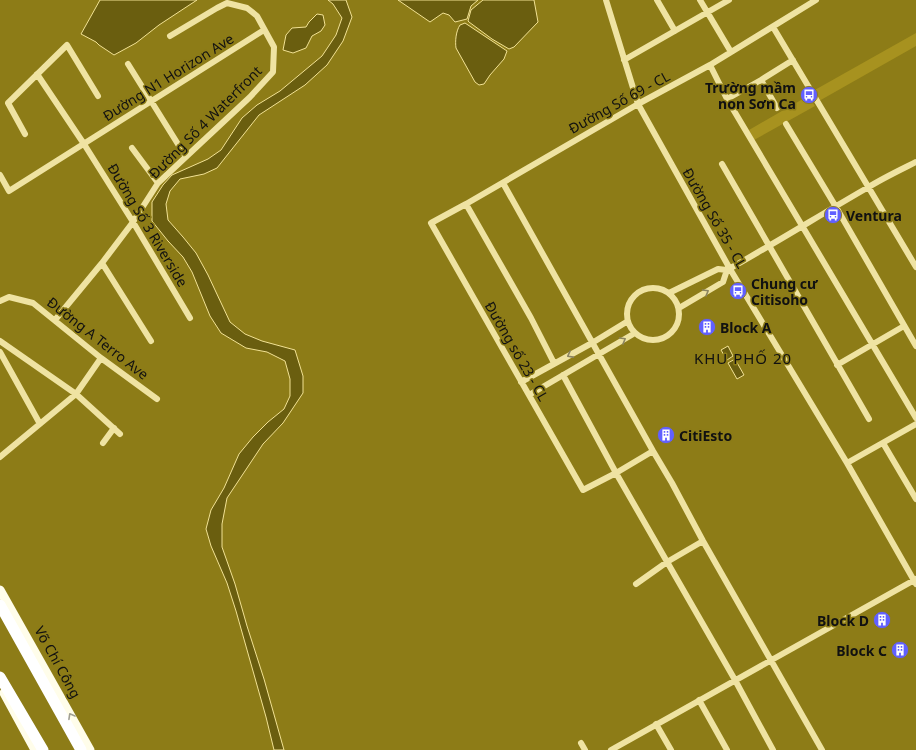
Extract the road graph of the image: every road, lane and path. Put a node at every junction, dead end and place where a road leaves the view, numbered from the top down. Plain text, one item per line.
1 (606, 0) edge
2 (657, 0) edge
3 (700, 0) edge
4 (729, 0) edge
5 (816, 0) edge
6 (707, 12) junction
7 (773, 27) junction
8 (264, 30) junction
9 (676, 31) junction
10 (170, 36) dead end
11 (731, 52) junction
12 (624, 60) junction
13 (793, 60) junction
14 (128, 64) dead end
15 (710, 66) junction
16 (37, 74) junction
17 (761, 80) junction
18 (98, 96) dead end
19 (727, 99) junction
20 (151, 102) junction
21 (638, 104) junction
22 (777, 108) dead end
23 (786, 124) dead end
24 (25, 134) dead end
25 (84, 144) junction
26 (132, 148) dead end
27 (186, 157) junction
28 (916, 162) edge
29 (722, 164) dead end
30 (0, 175) edge
31 (158, 183) junction
32 (503, 183) junction
33 (868, 187) junction
34 (466, 204) junction
35 (836, 207) junction
36 (133, 222) junction
37 (431, 223) joint
38 (802, 226) junction
39 (769, 246) junction
40 (102, 263) junction
41 (916, 268) edge
42 (729, 270) junction
43 (669, 294) junction
44 (0, 302) edge
45 (679, 308) junction
46 (190, 318) dead end
47 (54, 320) junction
48 (628, 321) junction
49 (904, 326) junction
50 (635, 333) junction
51 (0, 341) edge
52 (152, 341) dead end
53 (592, 343) junction
54 (872, 344) junction
55 (916, 346) edge
56 (0, 352) edge
57 (599, 355) junction
58 (101, 358) junction
59 (554, 363) junction
60 (837, 365) junction
61 (563, 375) junction
62 (521, 382) junction
63 (76, 394) junction
64 (530, 395) junction
65 (157, 399) dead end
66 (916, 418) edge
67 (869, 419) dead end
68 (40, 424) junction
69 (916, 424) edge
70 (114, 428) junction
71 (120, 434) dead end
72 (103, 443) dead end
73 (883, 443) junction
74 (653, 451) junction
75 (0, 457) edge
76 (847, 463) junction
77 (616, 473) junction
78 (916, 499) edge
79 (703, 541) junction
80 (667, 562) junction
81 (915, 581) edge
82 (636, 584) dead end
83 (0, 590) edge
84 (0, 605) edge
85 (770, 660) junction
86 (0, 677) edge
87 (735, 680) junction
88 (0, 687) edge
89 (699, 700) junction
90 (656, 724) junction
91 (75, 732) junction
92 (581, 743) dead end
93 (35, 750) edge
94 (43, 750) edge
95 (81, 750) edge
96 (90, 750) edge
97 (585, 750) edge
98 (611, 750) edge
99 (671, 750) edge
100 (726, 750) edge
101 (773, 750) edge
102 (822, 750) edge

1 - 12 street, Đường Số 35 - CL
2 - 9 street
3 - 6 street
4 - 6 street
5 - 7 street, Đường Số 69 - CL
6 - 9 street
6 - 11 street
7 - 11 street, Đường Số 69 - CL
7 - 13 street
8 - 10 street, Đường Số 4 Waterfront
8 - 20 street, Đường N1 Horizon Ave
8 - 27 street, Đường Số 4 Waterfront
9 - 12 street
11 - 15 street, Đường Số 69 - CL
12 - 21 street, Đường Số 35 - CL
13 - 17 street
13 - 33 street
14 - 20 street
15 - 19 street
15 - 21 street, Đường Số 69 - CL
16 - 18 street
16 - 24 street
16 - 25 street, Đường Số 3 Riverside
17 - 19 street
17 - 22 street
19 - 38 street
20 - 25 street, Đường N1 Horizon Ave
20 - 27 street
21 - 32 street, Đường Số 69 - CL
21 - 42 street, Đường Số 35 - CL
23 - 35 street
25 - 30 street, Đường N1 Horizon Ave
25 - 36 street, Đường Số 3 Riverside
26 - 31 street
27 - 31 street, Đường Số 4 Waterfront
28 - 33 street
29 - 39 street
31 - 36 street, Đường Số 4 Waterfront
32 - 34 street, Đường Số 69 - CL
32 - 53 street
33 - 35 street
33 - 41 street
34 - 37 street, Đường Số 69 - CL
34 - 59 street
35 - 38 street
35 - 49 street
36 - 40 street, Đường Số 4 Waterfront
36 - 46 street, Đường Số 3 Riverside
37 - 62 street, Đường số 23 - CL
38 - 39 street
38 - 54 street
39 - 42 street
39 - 60 street
40 - 47 street, Đường Số 4 Waterfront
40 - 52 street
42 - 43 street
45 -> 42 street
42 - 76 street, Đường Số 35 - CL
43 - 45 street
43 - 48 street
44 - 47 street, Đường A Terro Ave
45 - 50 street
47 - 58 street, Đường A Terro Ave
48 - 50 street
48 - 53 street
49 - 54 street
49 - 55 street
57 -> 50 street
51 - 63 street
53 - 57 street
53 -> 59 street
54 - 60 street
54 - 66 street
56 - 68 street
57 - 61 street
57 - 74 street
58 - 63 street
58 - 65 street, Đường A Terro Ave
59 - 62 street
60 - 67 street
61 - 64 street
61 - 77 street
62 - 64 street, Đường số 23 - CL
63 - 68 street
63 - 70 street
64 - 77 street, Đường số 23 - CL
68 - 75 street
69 - 73 street
70 - 71 street
70 - 72 street
73 - 76 street
73 - 78 street
74 - 77 street
74 - 79 street
76 - 81 street, Đường Số 35 - CL
77 - 80 street
79 - 80 street
79 - 85 street
80 - 82 street
80 - 87 street
81 - 85 street
91 -> 83 main road, Võ Chí Công
84 - 91 highway, Võ Chí Công
85 - 87 street
85 - 102 street
86 - 94 highway
87 - 89 street
87 - 101 street
88 - 93 main road
89 - 90 street
89 - 100 street
90 - 98 street
90 - 99 street
91 - 95 highway, Võ Chí Công
91 - 96 main road, Võ Chí Công
92 - 97 street

